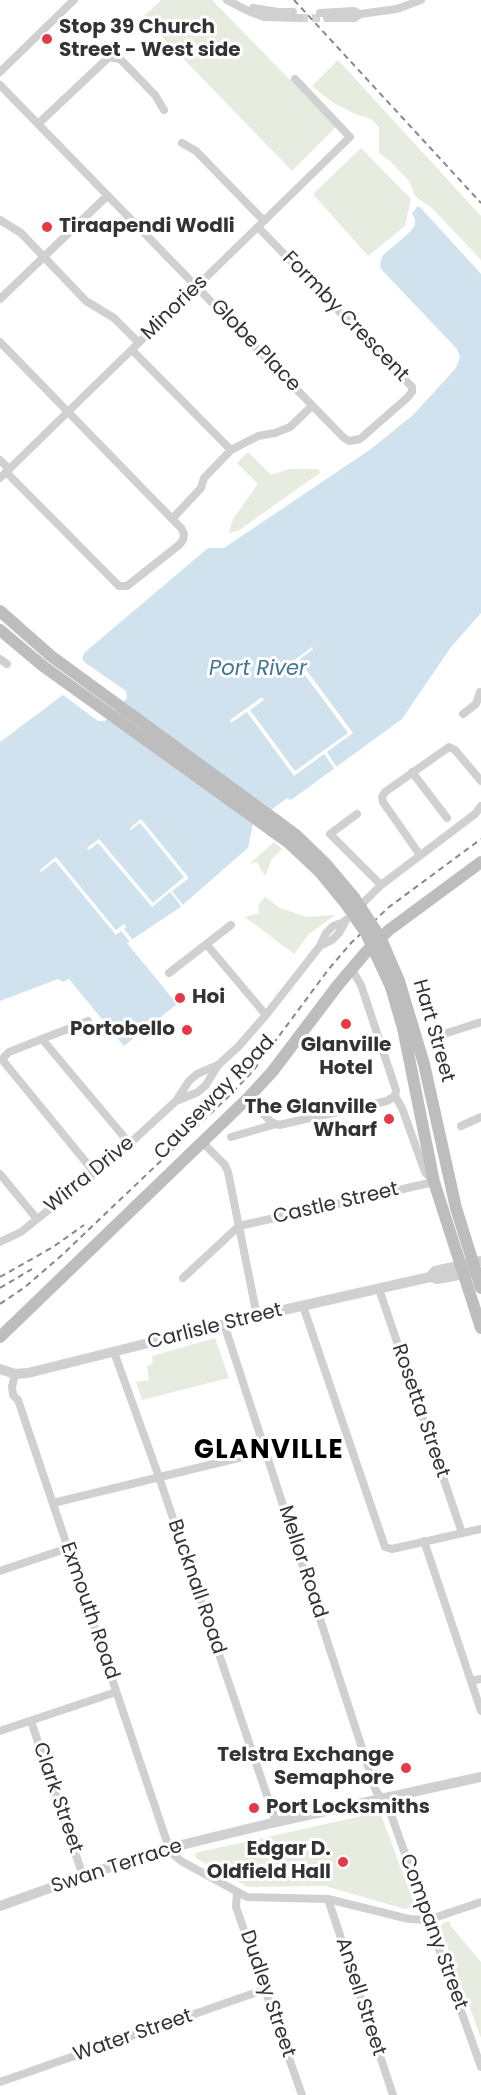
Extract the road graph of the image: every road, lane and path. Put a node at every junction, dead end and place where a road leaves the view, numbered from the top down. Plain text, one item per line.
1 (74, 0) edge
2 (422, 0) edge
3 (230, 2) edge
4 (297, 15) tunnel mouth
5 (324, 15) tunnel mouth
6 (0, 72) edge
7 (295, 79) dead end
8 (0, 85) edge
9 (164, 110) dead end
10 (38, 124) junction
11 (182, 143) dead end
12 (107, 196) junction
13 (0, 220) edge
14 (261, 224) junction
15 (44, 256) junction
16 (197, 286) junction
17 (0, 299) edge
18 (0, 342) edge
19 (135, 347) junction
20 (312, 406) junction
21 (68, 412) junction
22 (231, 450) junction
23 (0, 460) edge
24 (5, 473) edge
25 (172, 519) junction
26 (0, 611) edge
27 (0, 630) edge
28 (481, 692) edge
29 (463, 714) dead end
30 (412, 772) junction
31 (481, 781) edge
32 (481, 806) edge
33 (478, 813) edge
34 (357, 814) dead end
35 (447, 818) dead end
36 (274, 826) junction
37 (420, 855) junction
38 (481, 862) edge
39 (381, 885) junction
40 (231, 925) dead end
41 (207, 945) junction
42 (351, 968) junction
43 (169, 973) dead end
44 (395, 984) junction
45 (266, 1015) junction
46 (88, 1021) dead end
47 (481, 1022) edge
48 (447, 1033) dead end
49 (42, 1039) junction
50 (218, 1065) junction
51 (395, 1096) junction
52 (248, 1098) junction
53 (176, 1101) junction
54 (481, 1117) edge
55 (276, 1124) junction
56 (461, 1126) dead end
57 (231, 1137) dead end
58 (202, 1142) junction
59 (130, 1144) junction
60 (94, 1172) junction
61 (0, 1174) edge
62 (434, 1182) junction
63 (37, 1219) junction
64 (239, 1227) junction
65 (0, 1242) edge
66 (472, 1268) edge
67 (183, 1278) dead end
68 (481, 1288) edge
69 (379, 1289) junction
70 (303, 1306) junction
71 (257, 1316) junction
72 (224, 1324) junction
73 (481, 1329) edge
74 (0, 1337) edge
75 (114, 1352) junction
76 (0, 1369) edge
77 (15, 1374) junction
78 (267, 1451) junction
79 (159, 1477) junction
80 (53, 1503) junction
81 (481, 1529) edge
82 (462, 1533) junction
83 (424, 1541) junction
84 (68, 1548) junction
85 (0, 1571) edge
86 (481, 1679) edge
87 (471, 1682) junction
88 (116, 1692) junction
89 (481, 1711) edge
90 (31, 1721) junction
91 (0, 1731) edge
92 (481, 1777) edge
93 (382, 1799) junction
94 (276, 1821) junction
95 (170, 1848) junction
96 (83, 1876) junction
97 (237, 1893) junction
98 (328, 1899) junction
99 (481, 1902) edge
100 (0, 1906) edge
101 (428, 1920) junction
102 (266, 1989) junction
103 (481, 2067) edge
104 (0, 2082) edge
105 (302, 2095) edge
106 (393, 2095) edge

1 - 6 street
2 - 5 street
3 - 4 street
7 - 14 street, Minories
8 - 10 street, Globe Place
9 - 10 street
10 - 12 street, Globe Place
11 - 14 street
12 - 15 street
12 - 16 street, Globe Place
13 - 15 street
14 - 16 street, Minories
14 - 20 street, Formby Crescent
15 - 17 street
15 - 19 street
16 - 19 street, Minories
16 - 20 street, Globe Place
18 - 21 street
19 - 21 street, Minories
19 - 22 street
20 - 22 street
21 - 24 street, Minories
21 - 25 street
22 - 25 street
23 - 24 street
24 - 25 street
26 - 36 main road
27 - 36 main road
28 - 29 street
30 - 31 street
30 - 35 street
30 - 37 street
32 - 33 street, Wirra Drive
33 - 37 street, Wirra Drive
34 - 39 street
36 - 44 main road, Hart Street, bridge
37 - 39 street, Wirra Drive
38 - 42 main road, Causeway Road
39 - 45 street, Wirra Drive
40 - 41 street
41 - 43 street
41 - 45 street
42 - 51 street, Hart Street
42 - 52 main road, Causeway Road
44 - 62 main road, Hart Street
44 - 66 main road, Hart Street
45 - 50 street, Wirra Drive
46 - 49 street
47 - 48 street
49 - 59 street
49 - 60 street
50 - 53 street, Wirra Drive
50 - 53 street, Wirra Drive
51 - 55 street
51 - 62 street, Hart Street
52 - 55 street
52 - 58 main road, Causeway Road
53 - 59 street, Wirra Drive
54 - 56 street
55 - 57 street
58 - 64 street
58 - 74 main road, Causeway Road
59 - 60 street, Wirra Drive
60 - 63 street, Wirra Drive
61 - 63 street
62 - 64 street, Castle Street
62 - 66 main road, Hart Street
63 - 65 street, Wirra Drive
64 - 67 street
64 - 71 street
66 - 68 main road, Hart Street
66 - 69 street, Carlisle Street
66 - 73 main road, Hart Street
69 - 70 street, Carlisle Street
69 - 82 street, Rosetta Street
70 - 71 street, Carlisle Street
70 - 83 street
71 - 72 street, Carlisle Street
72 - 75 street, Carlisle Street
72 - 78 street, Mellor Road
75 - 77 street, Carlisle Street
75 - 79 street, Bucknall Road
76 - 77 street, Carlisle Street
77 - 80 street, Exmouth Road
78 - 79 street
78 - 93 street, Mellor Road
79 - 80 street
79 - 94 street, Bucknall Road
80 - 84 street, Exmouth Road
81 - 82 street
82 - 83 street
83 - 87 street
84 - 85 street
84 - 88 street, Exmouth Road
86 - 87 street
87 - 89 street
88 - 90 street
88 - 95 street, Exmouth Road
90 - 91 street
90 - 96 street, Clark Street
92 - 93 street, Swan Terrace
93 - 94 street, Swan Terrace
93 - 101 street, Company Street
94 - 95 street, Swan Terrace
95 - 96 street, Swan Terrace
95 - 97 street
96 - 100 street, Swan Terrace
97 - 98 street
97 - 102 street, Dudley Street
98 - 101 street
98 - 106 street, Ansell Street
99 - 101 street
101 - 103 street, Company Street
102 - 104 street, Water Street
102 - 105 street, Dudley Street

